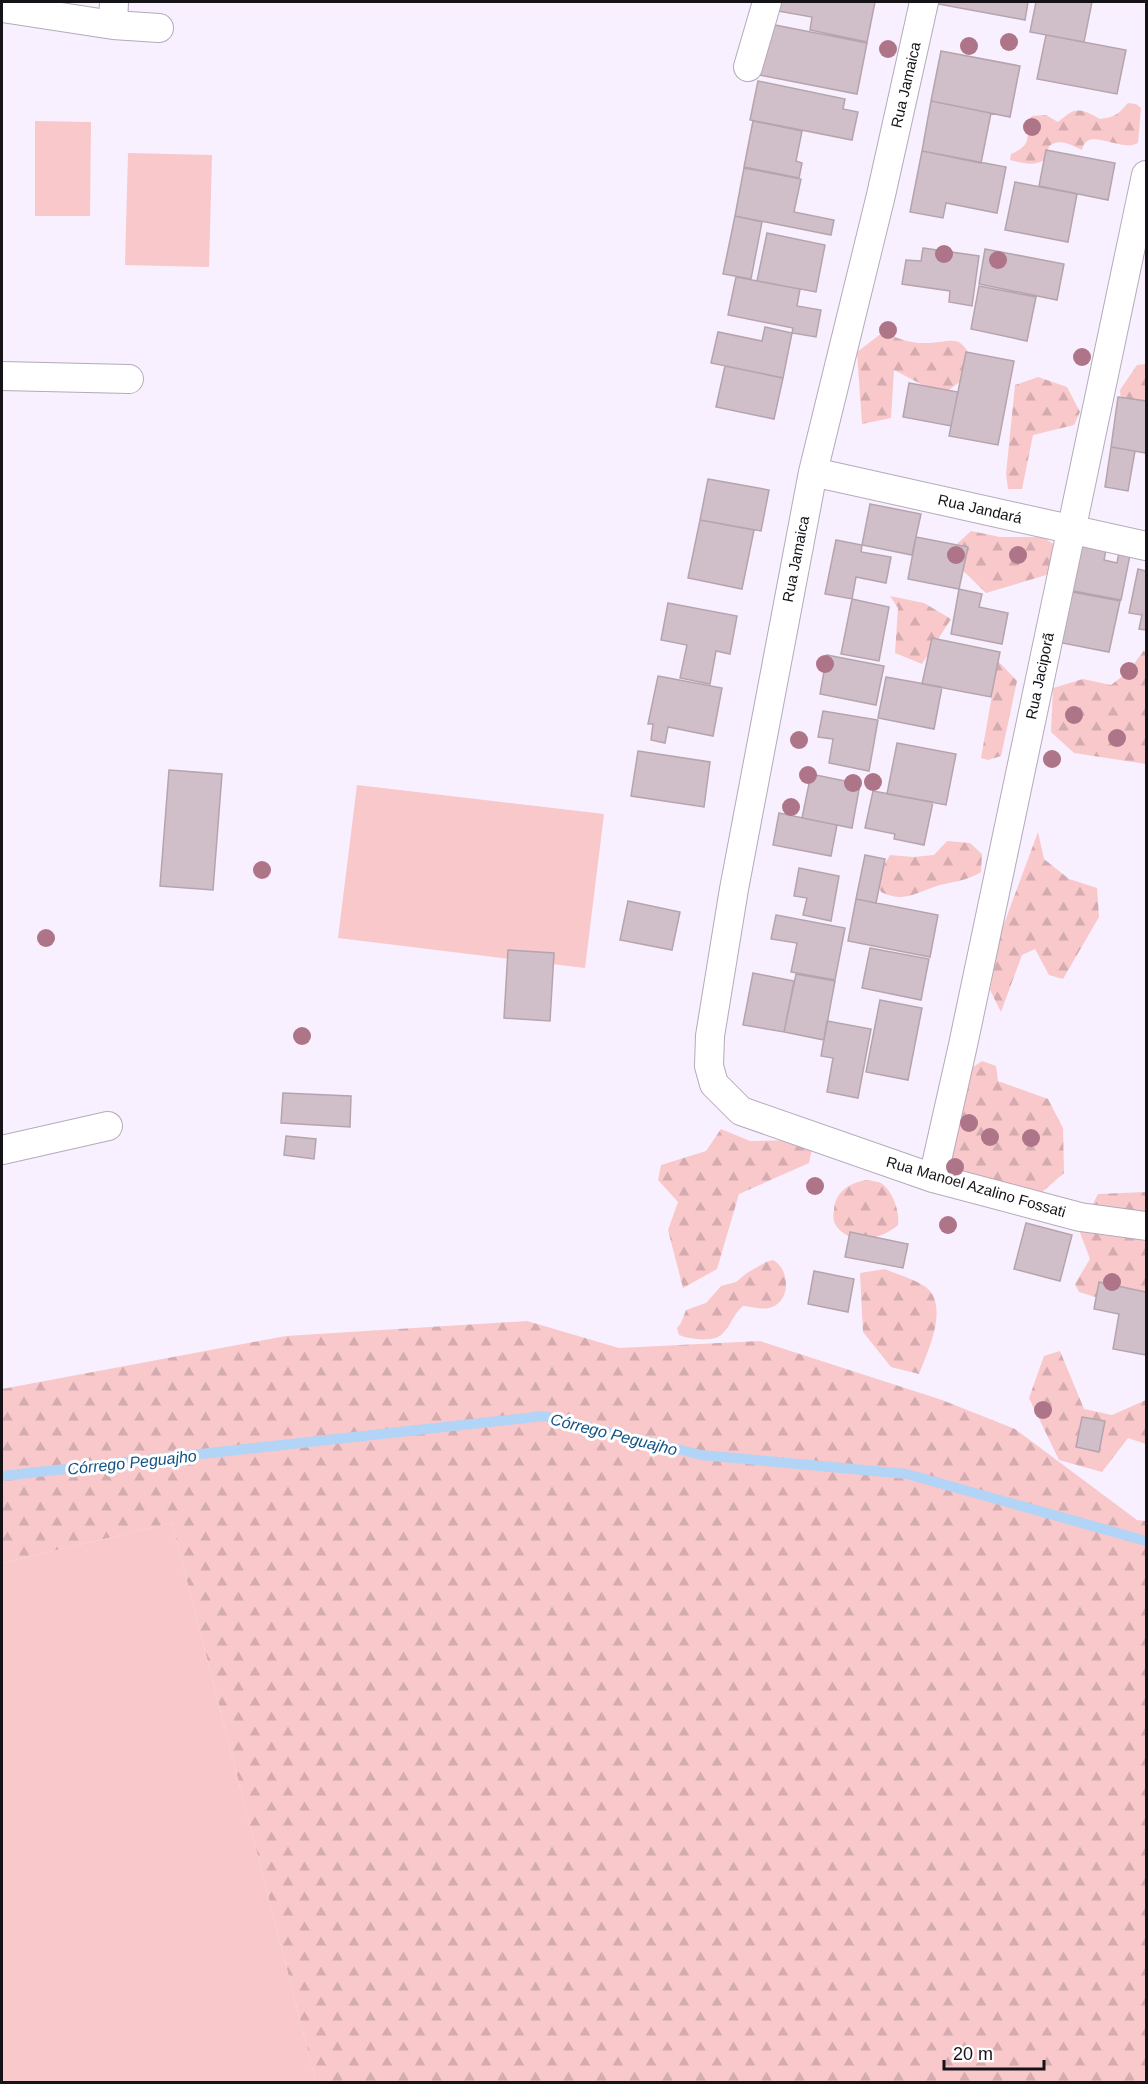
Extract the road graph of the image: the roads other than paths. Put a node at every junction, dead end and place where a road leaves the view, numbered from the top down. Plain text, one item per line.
1 (767, 2) edge
2 (924, 2) edge
3 (2, 8) edge
4 (114, 13) edge
5 (159, 28) dead end
6 (748, 67) dead end
7 (1146, 174) edge
8 (2, 376) edge
9 (129, 379) dead end
10 (813, 472) junction
11 (1070, 529) junction
12 (1146, 546) edge
13 (741, 1111) joint
14 (108, 1126) dead end
15 (2, 1150) edge
16 (933, 1178) junction
17 (1146, 1226) edge

1 - 6 street
2 - 10 street, Rua Jamaica
3 - 4 street
4 - 5 street
7 - 11 street, Rua Jaciporã
8 - 9 street
10 - 11 street, Rua Jandará
10 - 13 street, Rua Jamaica
11 - 12 street, Rua Jandará
11 - 16 street, Rua Jaciporã
13 - 16 street, Rua Manoel Azalino Fossati
14 - 15 street
16 - 17 street, Rua Manoel Azalino Fossati

